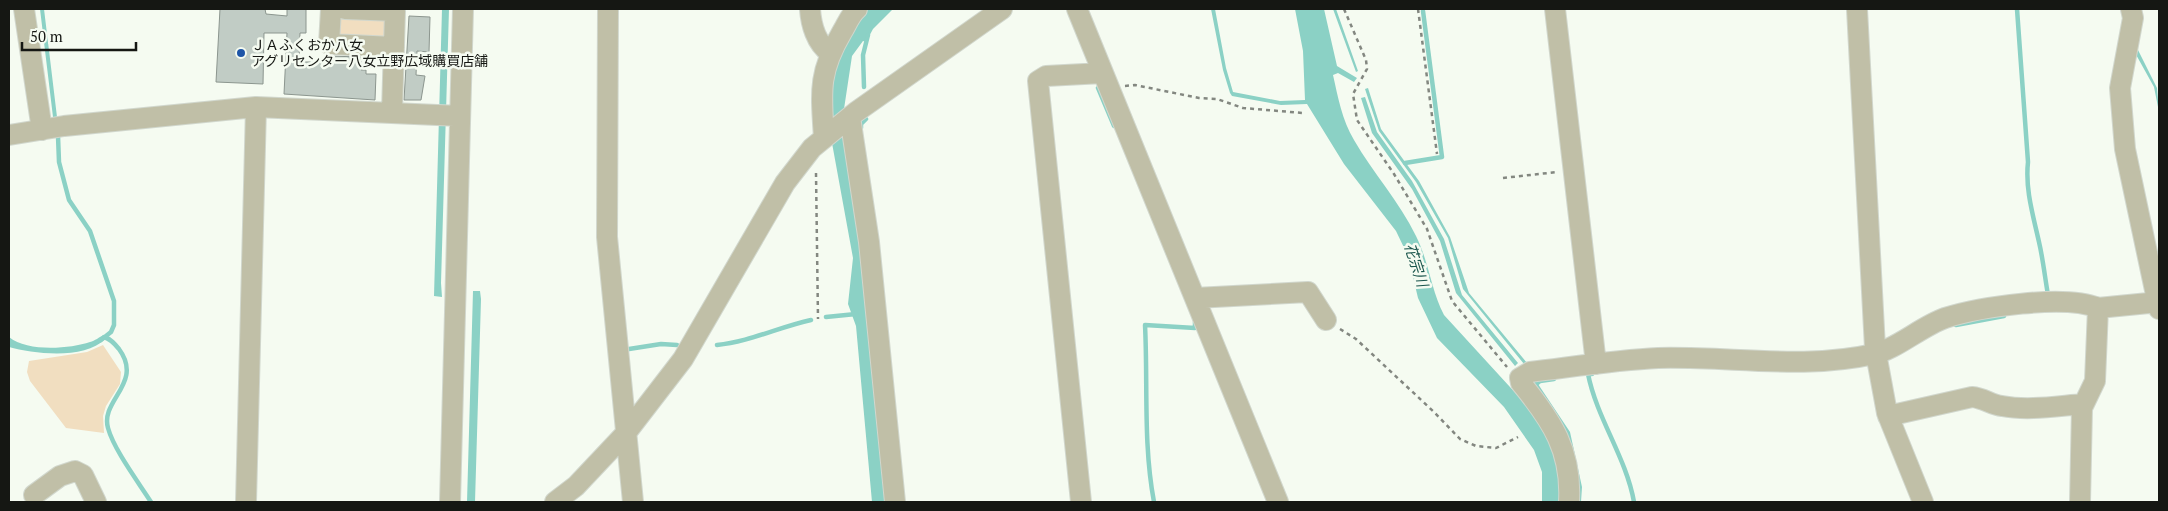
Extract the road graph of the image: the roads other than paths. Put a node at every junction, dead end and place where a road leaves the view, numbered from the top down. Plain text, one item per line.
1 (24, 9) edge
2 (331, 9) edge
3 (346, 9) edge
4 (463, 9) edge
5 (608, 9) edge
6 (810, 9) edge
7 (857, 9) edge
8 (1002, 9) edge
9 (1076, 9) edge
10 (1555, 9) edge
11 (1856, 9) edge
12 (2131, 9) edge
13 (394, 47) junction
14 (830, 53) junction
15 (1106, 81) junction
16 (256, 107) junction
17 (392, 112) junction
18 (460, 116) junction
19 (850, 117) junction
20 (42, 130) junction
21 (9, 135) edge
22 (818, 143) junction
23 (1195, 298) junction
24 (2159, 304) edge
25 (2098, 308) junction
26 (1326, 320) road end
27 (1876, 354) junction
28 (1596, 364) junction
29 (2084, 404) junction
30 (1888, 416) junction
31 (626, 434) junction
32 (34, 495) dead end
33 (96, 502) edge
34 (246, 502) edge
35 (450, 502) edge
36 (556, 502) edge
37 (633, 502) edge
38 (895, 502) edge
39 (1081, 502) edge
40 (1278, 502) edge
41 (1569, 502) edge
42 (1924, 502) edge
43 (2080, 502) edge

1 - 20 street
2 - 13 street
3 - 13 street
4 - 18 street
5 - 31 street
6 - 14 street
7 - 14 street
8 - 19 street
9 - 15 street
10 - 28 street
11 - 27 street
12 - 24 street
13 - 17 street
14 - 22 street
15 - 23 street
15 - 39 street
16 - 17 street
16 - 20 street
16 - 34 street
17 - 18 street
18 - 35 street
19 - 22 street
19 - 38 street
20 - 21 street
22 - 31 street
23 - 26 street
23 - 40 street
24 - 25 street
25 - 27 street
25 - 29 street
27 - 28 street
27 - 30 street
28 - 41 street
29 - 30 street
29 - 43 street
30 - 42 street
31 - 36 street
31 - 37 street
32 - 33 street

